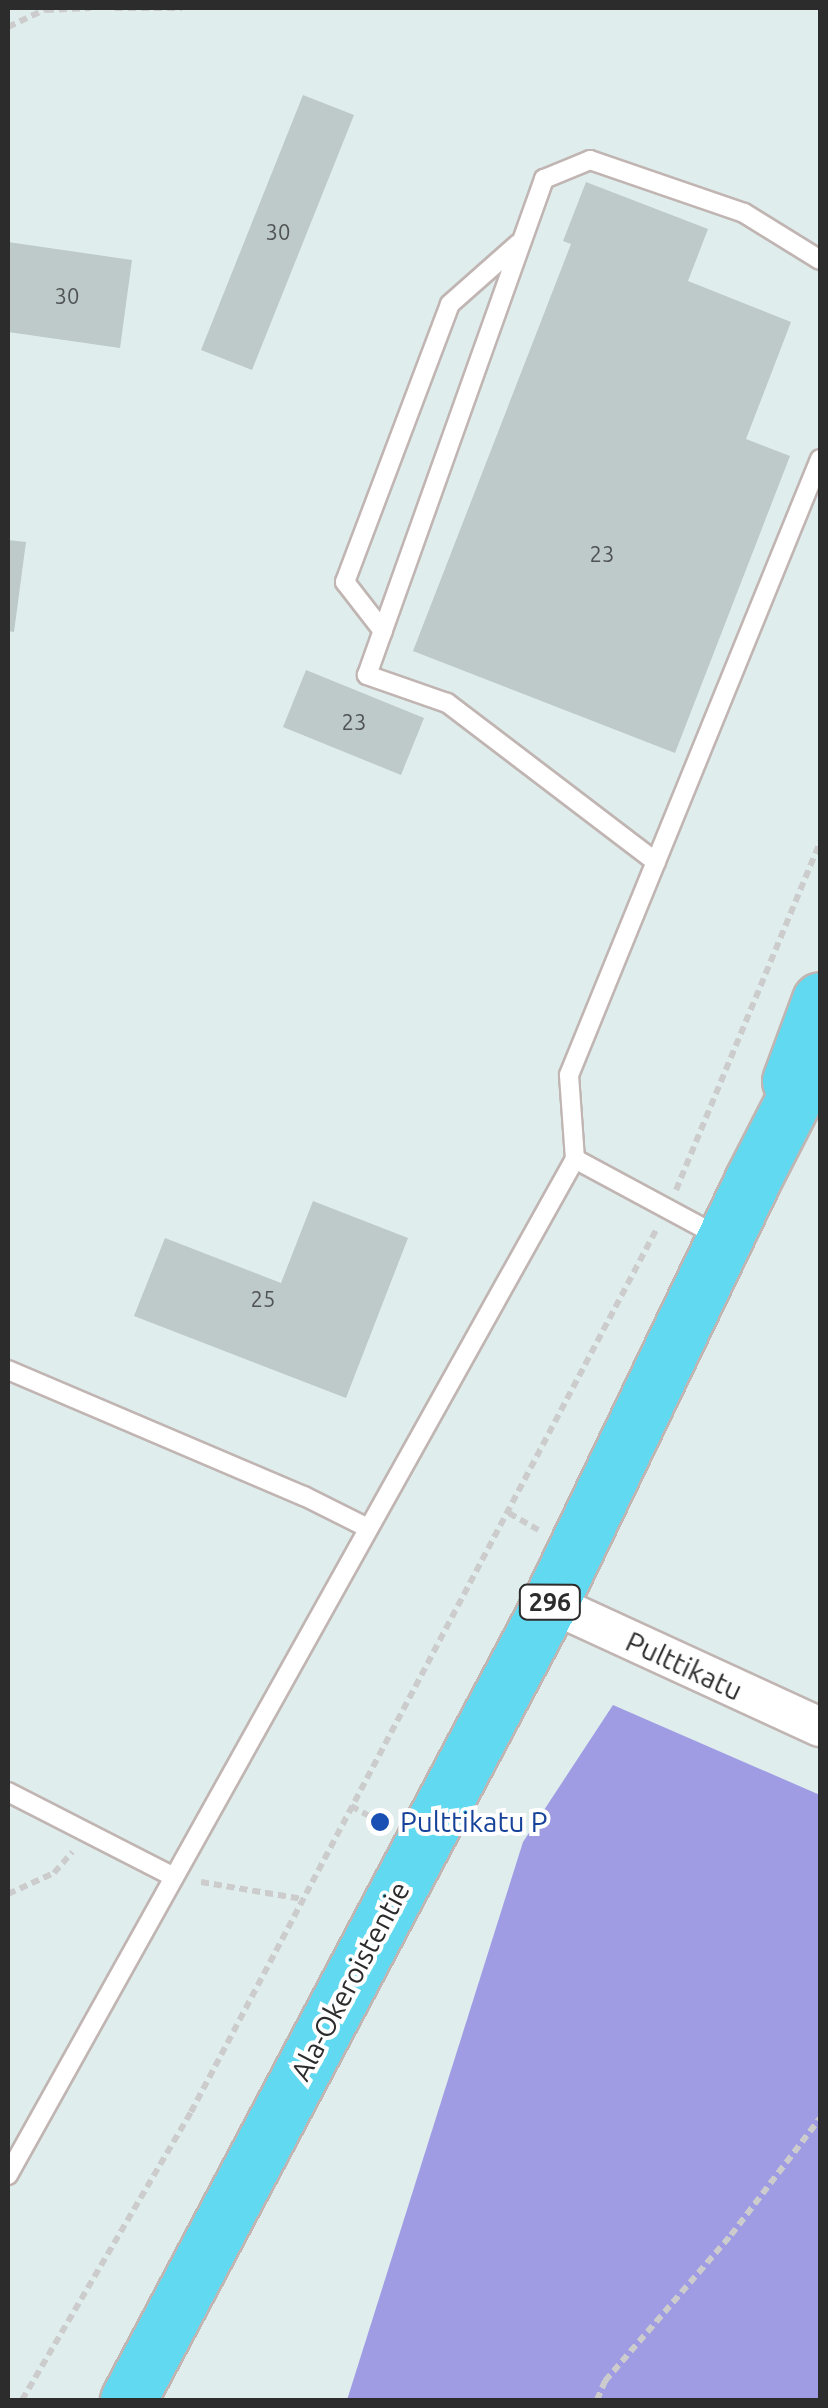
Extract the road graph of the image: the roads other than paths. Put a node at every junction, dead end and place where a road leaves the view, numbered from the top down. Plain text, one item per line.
1 (522, 241) junction
2 (820, 260) edge
3 (820, 459) edge
4 (383, 630) junction
5 (656, 862) junction
6 (820, 1000) edge
7 (820, 1048) edge
8 (575, 1158) junction
9 (752, 1181) junction
10 (725, 1240) junction
11 (8, 1370) edge
12 (368, 1528) junction
13 (550, 1603) junction
14 (820, 1727) edge
15 (8, 1792) edge
16 (174, 1877) junction
17 (8, 2176) edge
18 (128, 2400) edge

1 - 2 lane
1 - 4 lane
1 - 4 lane
3 - 5 lane
4 - 5 lane
5 - 8 lane
6 - 9 main road, Ala-Okeroistentie / 296
7 - 9 main road, Ala-Okeroistentie / 296
8 - 10 lane
8 - 12 lane
9 - 10 main road, Ala-Okeroistentie / 296
10 - 13 main road, Ala-Okeroistentie / 296
11 - 12 lane
12 - 16 lane
13 - 14 street, Pulttikatu
13 - 18 main road, Ala-Okeroistentie / 296
15 - 16 lane
16 - 17 lane

